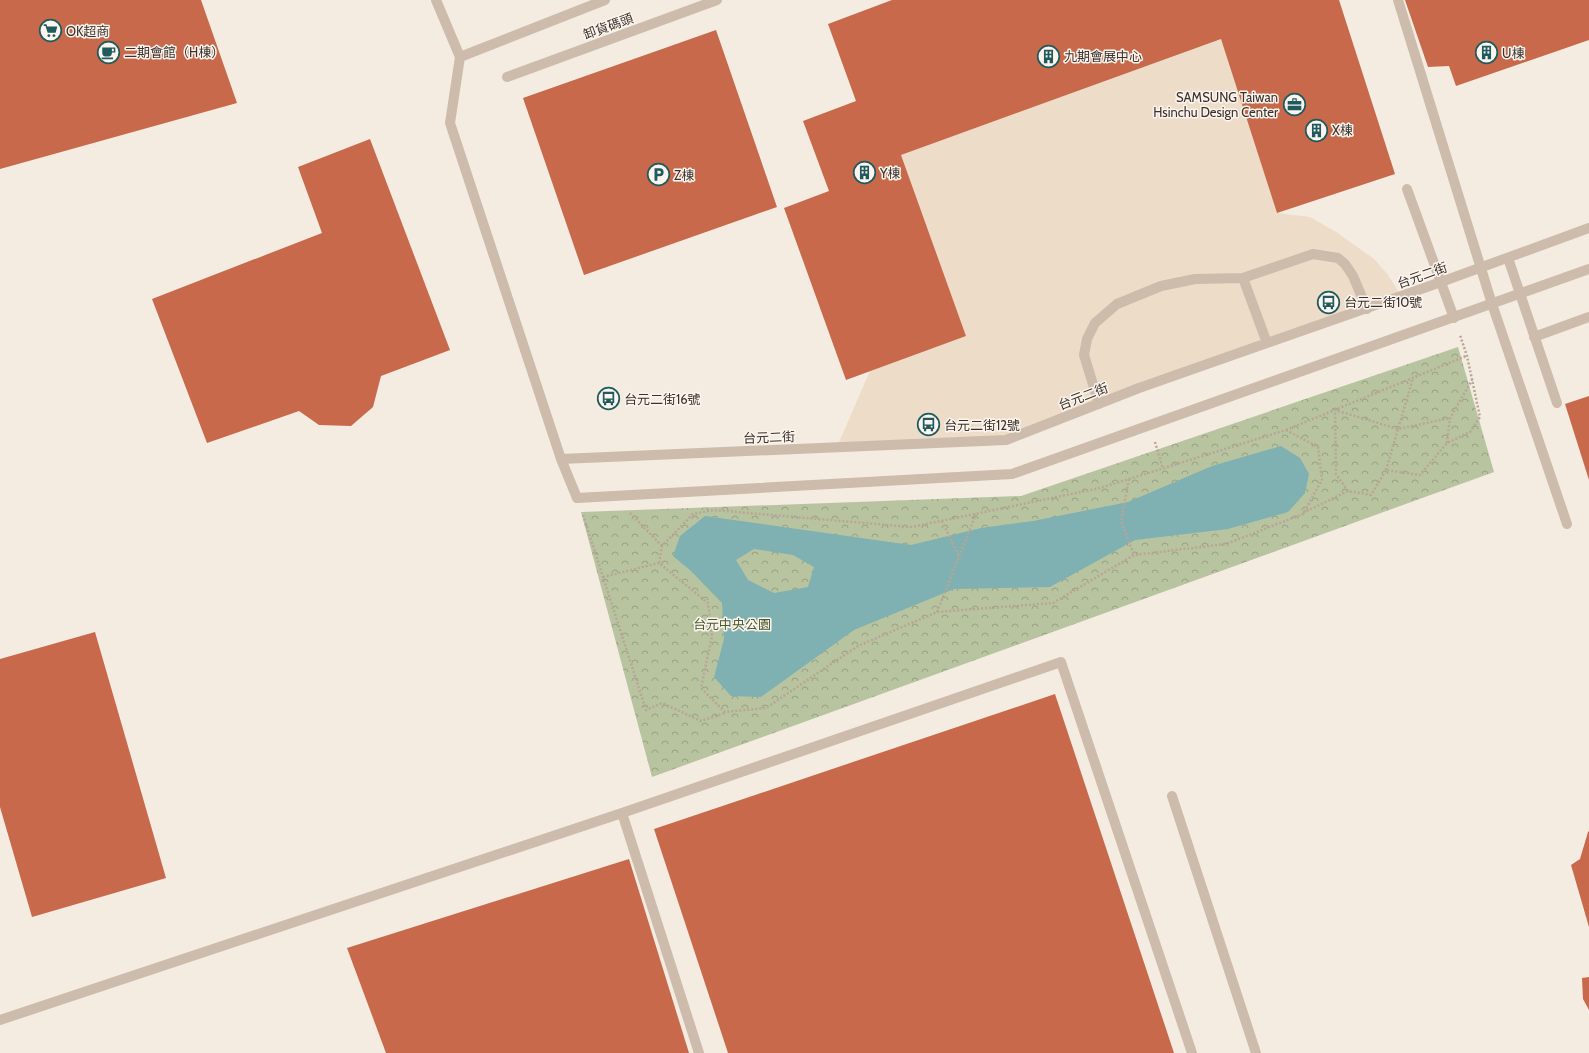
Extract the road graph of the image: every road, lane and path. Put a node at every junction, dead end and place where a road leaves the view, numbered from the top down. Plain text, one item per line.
1 (436, 0) edge
2 (605, 0) edge
3 (717, 0) edge
4 (1398, 0) edge
5 (460, 57) junction
6 (507, 77) dead end
7 (1407, 189) dead end
8 (1589, 228) edge
9 (1508, 258) junction
10 (1480, 268) junction
11 (1589, 269) edge
12 (1243, 278) junction
13 (1441, 282) junction
14 (1520, 294) junction
15 (1492, 304) junction
16 (1366, 309) junction
17 (1589, 317) edge
18 (1454, 318) junction
19 (1534, 336) junction
20 (1267, 343) junction
21 (1467, 356) junction
22 (1413, 378) junction
23 (1472, 380) junction
24 (1557, 403) dead end
25 (1099, 404) junction
26 (1335, 410) junction
27 (1450, 418) junction
28 (1150, 425) junction
29 (1398, 429) junction
30 (1286, 430) junction
31 (1447, 443) junction
32 (561, 459) junction
33 (1164, 469) junction
34 (1386, 470) junction
35 (1129, 480) junction
36 (1348, 491) junction
37 (613, 496) junction
38 (577, 498) junction
39 (976, 514) junction
40 (1303, 514) junction
41 (942, 521) junction
42 (1567, 524) dead end
43 (662, 546) junction
44 (1134, 555) junction
45 (959, 556) junction
46 (659, 563) junction
47 (603, 577) junction
48 (937, 612) junction
49 (725, 712) junction
50 (1172, 796) dead end
51 (622, 813) junction
52 (0, 1020) edge
53 (699, 1053) edge
54 (1192, 1053) edge
55 (1256, 1053) edge

1 - 5 lane
2 - 5 lane
3 - 6 lane, 卸貨碼頭
4 - 10 lane
5 - 32 lane
7 - 13 lane
8 - 9 lane, 台元二街
9 - 10 lane, 台元二街
9 - 14 lane
10 - 13 lane, 台元二街
10 - 15 lane
11 - 14 lane
12 - 16 lane
12 - 20 lane
12 - 25 lane
13 - 16 lane, 台元二街
13 - 18 lane
14 - 15 lane
14 - 19 lane
15 - 18 lane
15 - 42 lane
16 - 20 lane, 台元二街
17 - 19 lane
18 - 21 path
18 - 28 lane
19 - 24 lane
20 - 25 lane, 台元二街
21 - 22 path
21 - 23 path
22 - 26 path
22 - 29 path
23 - 27 path
23 - 31 path
25 - 32 lane, 台元二街
26 - 29 path
26 - 30 path
26 - 36 path
27 - 29 path
27 - 31 path
28 - 33 path
28 - 37 lane
29 - 34 path
30 - 33 path
30 - 40 path
31 - 34 path
32 - 38 lane
33 - 35 path
34 - 36 path
35 - 39 path
35 - 44 path
36 - 40 path
37 - 38 lane
37 - 43 path
38 - 47 path
39 - 41 path
39 - 45 path
40 - 44 path
41 - 43 path
41 - 45 path
43 - 46 path
44 - 48 path
45 - 48 path
46 - 47 path
46 - 49 path
47 - 49 path
48 - 49 path
50 - 55 lane
51 - 52 lane
51 - 53 lane
51 - 54 lane

